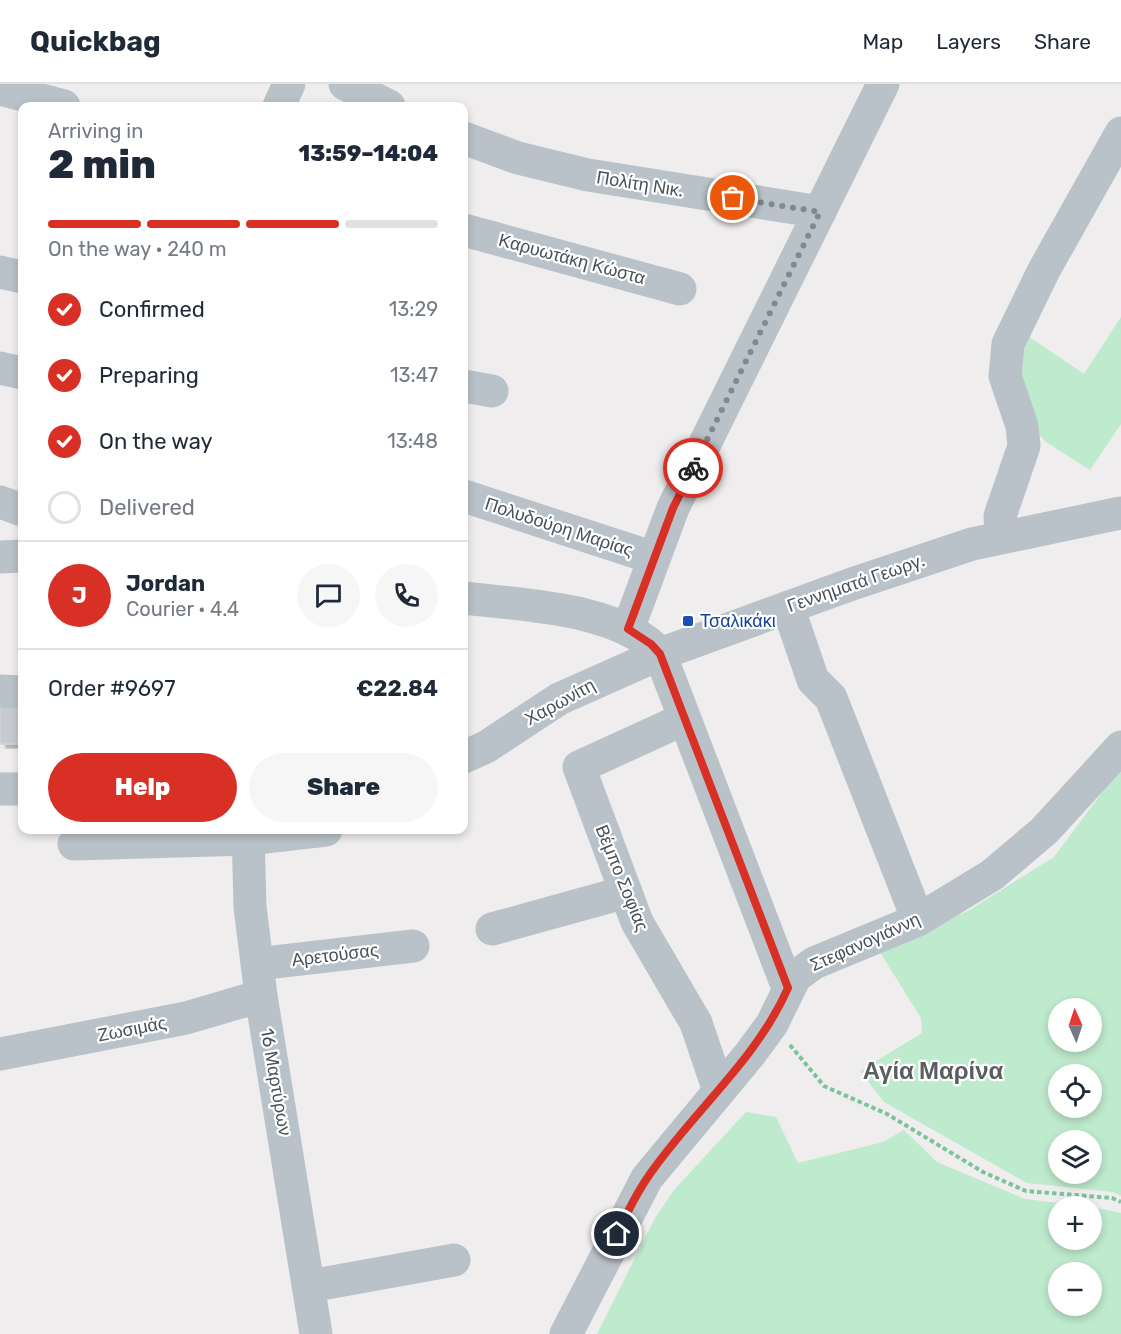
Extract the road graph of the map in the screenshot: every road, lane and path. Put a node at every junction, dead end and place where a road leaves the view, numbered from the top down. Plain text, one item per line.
1 (289, 84) edge
2 (345, 84) edge
3 (878, 87) edge
4 (0, 89) edge
5 (49, 102) edge
6 (281, 102) edge
7 (381, 102) edge
8 (1121, 133) edge
9 (468, 139) edge
10 (820, 212) junction
11 (468, 231) edge
12 (0, 272) edge
13 (18, 276) edge
14 (680, 289) dead end
15 (0, 368) edge
16 (18, 372) edge
17 (468, 497) edge
18 (0, 502) edge
19 (18, 509) edge
20 (1121, 513) edge
21 (1001, 538) junction
22 (18, 556) edge
23 (0, 557) edge
24 (654, 558) junction
25 (468, 599) edge
26 (788, 607) junction
27 (628, 629) junction
28 (660, 654) junction
29 (0, 692) edge
30 (18, 692) edge
31 (684, 719) junction
32 (1121, 747) edge
33 (468, 755) edge
34 (0, 789) edge
35 (18, 789) edge
36 (249, 834) edge
37 (74, 844) dead end
38 (626, 891) junction
39 (918, 920) junction
40 (492, 930) dead end
41 (413, 946) dead end
42 (259, 980) junction
43 (788, 988) junction
44 (772, 1024) junction
45 (0, 1054) edge
46 (719, 1091) junction
47 (1121, 1202) edge
48 (454, 1260) dead end
49 (310, 1286) junction
50 (316, 1334) edge
51 (566, 1334) edge

1 - 6 street
2 - 7 street
3 - 10 street
4 - 5 street
8 - 21 street
9 - 10 street, Πολίτη Νικ.
10 - 24 street
11 - 14 street, Καρυωτάκη Κώστα
12 - 13 street
15 - 16 street
17 - 24 street, Πολυδούρη Μαρίας
18 - 19 street
20 - 21 street, Γεννηματά Γεωργ.
21 - 26 street, Γεννηματά Γεωργ.
22 - 23 street
24 - 27 street
25 - 27 street
26 - 28 street, Γεννηματά Γεωργ.
26 - 39 street
27 - 28 street
28 - 31 street
28 - 33 street, Χαρωνίτη
29 - 30 street
31 - 38 street, Βέμπο Σοφίας
31 - 43 street
32 - 39 street, Στεφανογιάννη
34 - 35 street
36 - 37 street
36 - 42 street, 16 Μαρτύρων
38 - 40 street
38 - 46 street, Βέμπο Σοφίας
39 - 43 street, Στεφανογιάννη
41 - 42 street, Αρετούσας
42 - 45 street, Ζωσιμάς
42 - 49 street, 16 Μαρτύρων
43 - 44 street, Στεφανογιάννη
44 - 46 street, Στεφανογιάννη
44 - 47 path
46 - 51 street, Στεφανογιάννη
48 - 49 street
49 - 50 street, 16 Μαρτύρων

